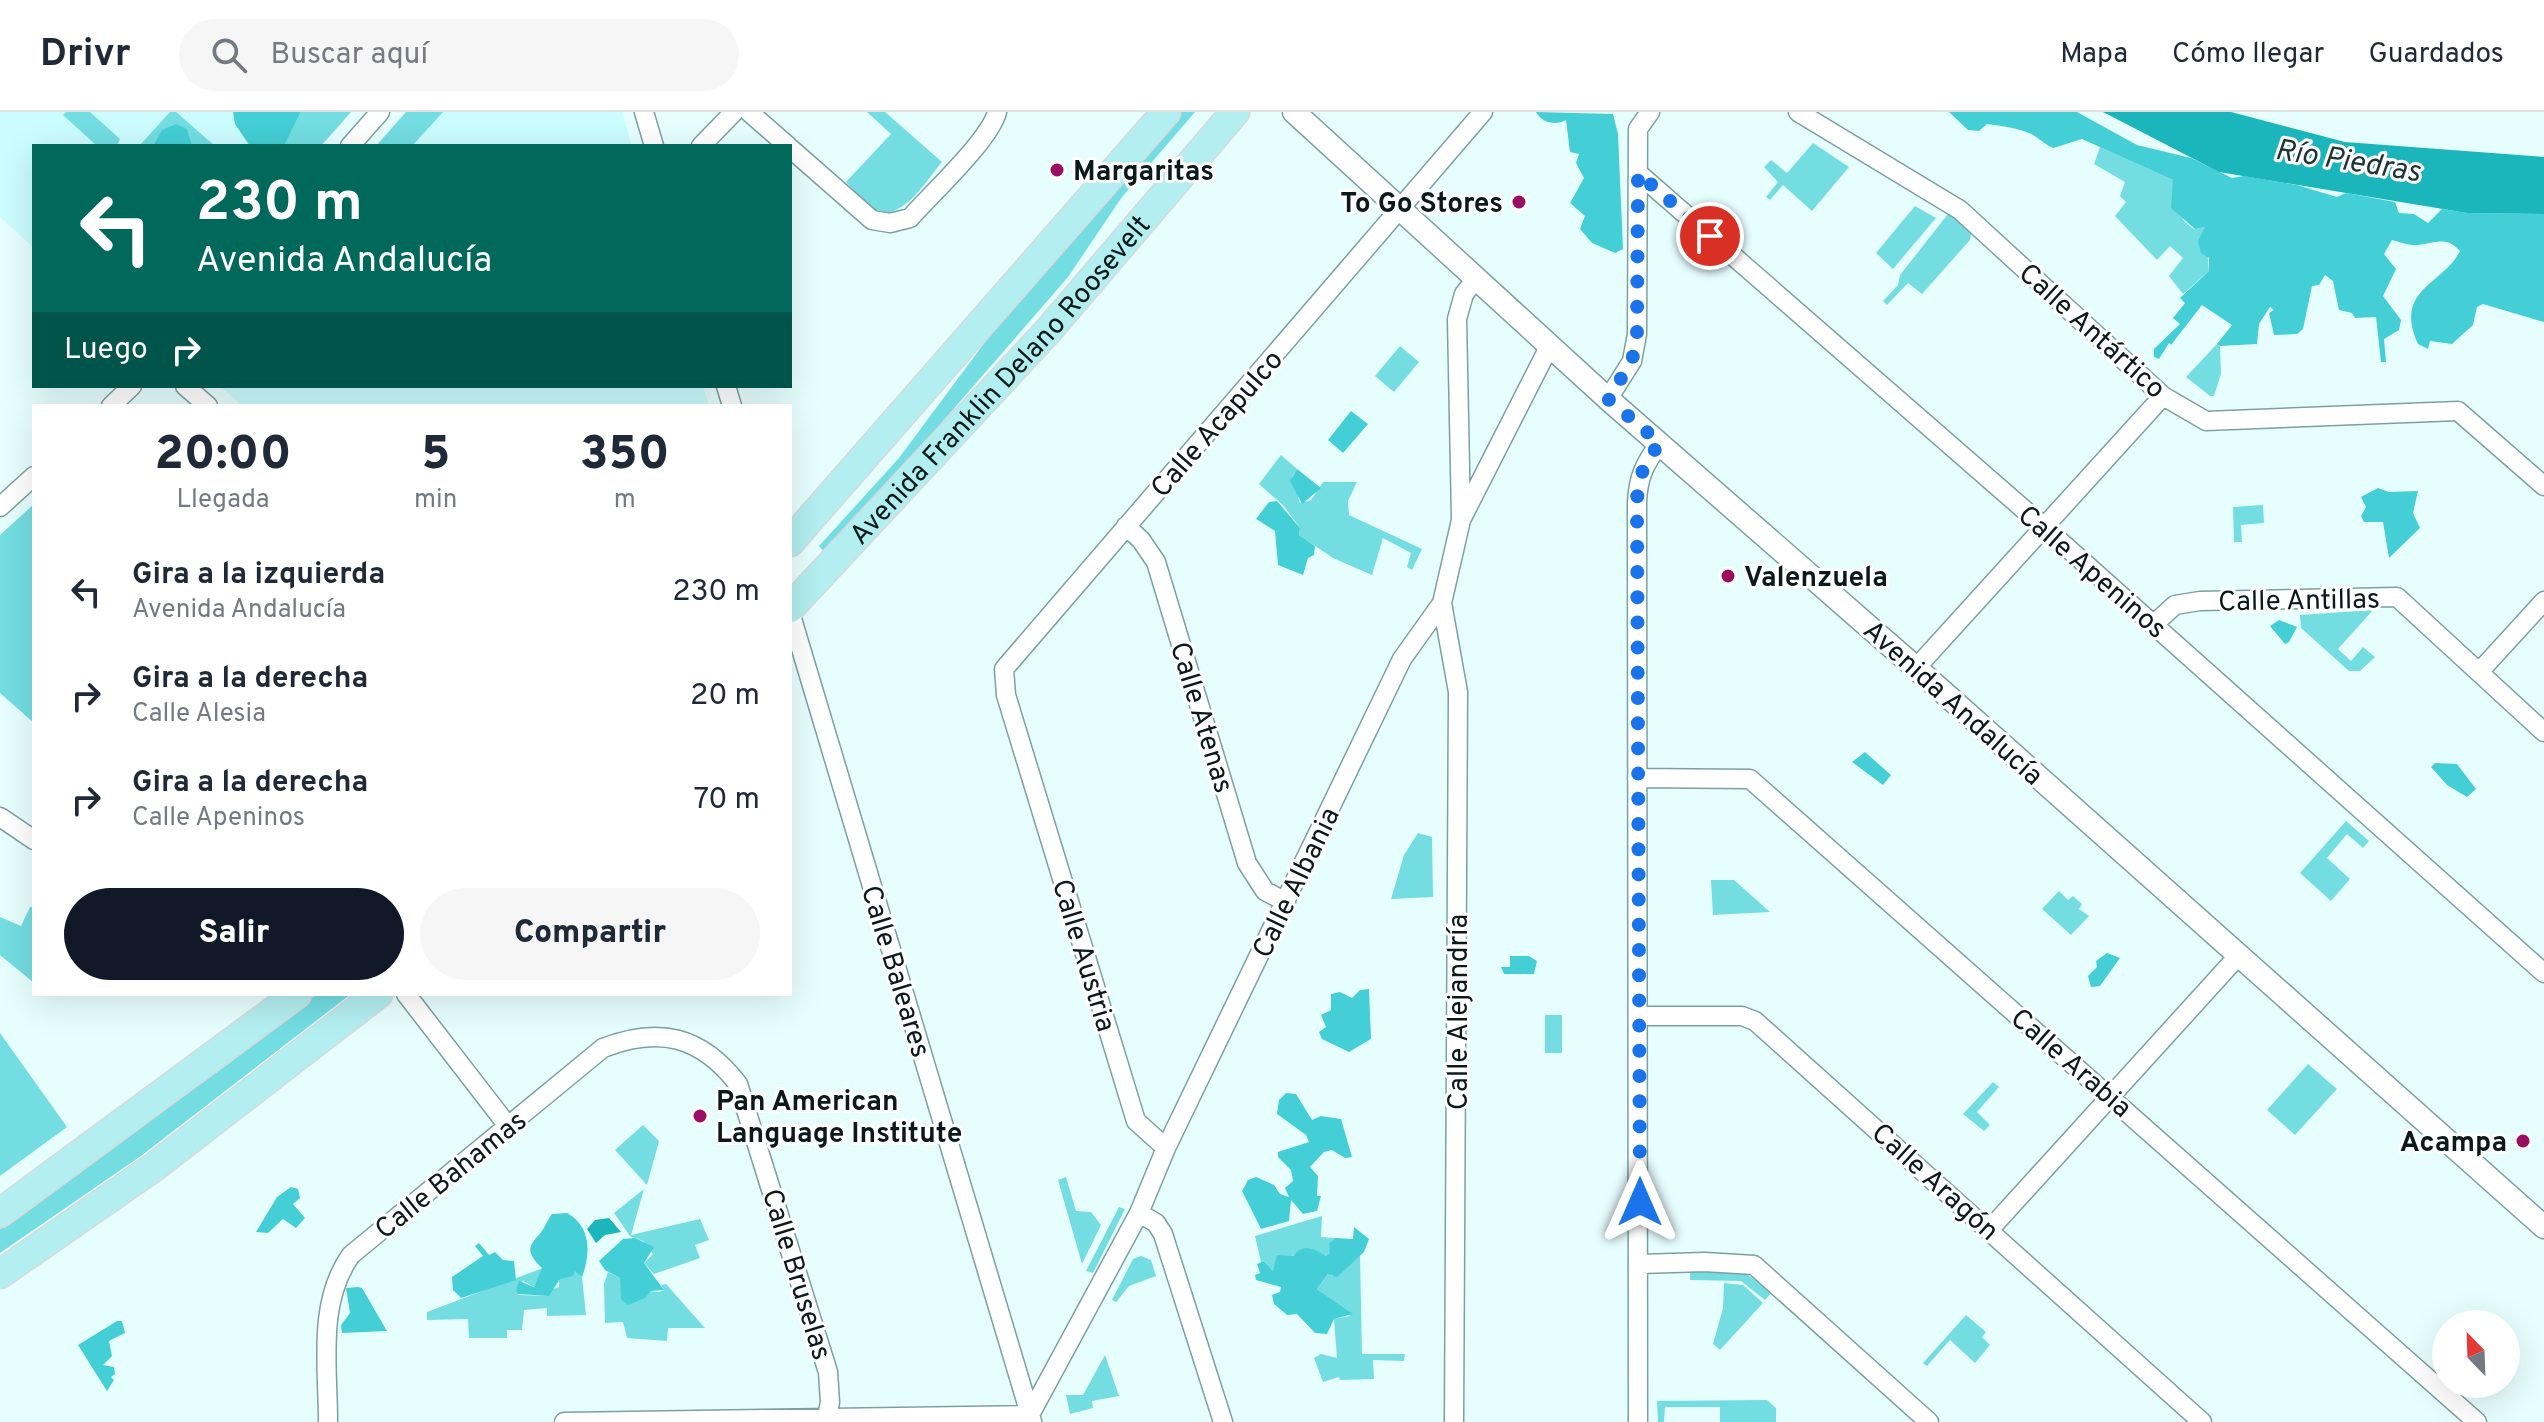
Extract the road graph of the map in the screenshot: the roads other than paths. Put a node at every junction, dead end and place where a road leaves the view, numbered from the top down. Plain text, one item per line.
1 (380, 112) edge
2 (644, 112) edge
3 (734, 112) edge
4 (749, 112) edge
5 (997, 112) edge
6 (1166, 112) edge
7 (1235, 112) edge
8 (1294, 112) edge
9 (1483, 112) edge
10 (1650, 112) edge
11 (1798, 112) edge
12 (352, 144) edge
13 (653, 144) edge
14 (703, 144) edge
15 (786, 144) edge
16 (792, 150) edge
17 (1638, 173) junction
18 (1399, 206) junction
19 (1475, 280) junction
20 (1549, 347) junction
21 (130, 388) edge
22 (187, 388) edge
23 (2163, 396) junction
24 (1608, 399) junction
25 (113, 404) edge
26 (206, 404) edge
27 (1660, 443) junction
28 (32, 478) edge
29 (2544, 486) edge
30 (0, 507) edge
31 (1461, 520) junction
32 (1126, 526) junction
33 (2044, 527) junction
34 (792, 540) edge
35 (2544, 601) edge
36 (1442, 603) junction
37 (792, 608) edge
38 (792, 617) edge
39 (2154, 624) junction
40 (1916, 668) junction
41 (2480, 671) junction
42 (2544, 732) edge
43 (1023, 750) joint
44 (1637, 778) junction
45 (0, 817) edge
46 (32, 839) edge
47 (1286, 902) junction
48 (2239, 955) junction
49 (2544, 973) edge
50 (294, 996) edge
51 (375, 996) edge
52 (408, 996) edge
53 (1639, 1016) junction
54 (702, 1049) joint
55 (2110, 1096) junction
56 (508, 1126) junction
57 (1166, 1148) junction
58 (0, 1213) edge
59 (1139, 1213) junction
60 (2544, 1227) edge
61 (1990, 1229) junction
62 (1640, 1264) junction
63 (0, 1274) edge
64 (827, 1420) edge
65 (1029, 1420) edge
66 (328, 1422) edge
67 (564, 1422) edge
68 (1223, 1422) edge
69 (1454, 1422) edge
70 (1638, 1422) edge
71 (1929, 1422) edge
72 (2202, 1422) edge
73 (2477, 1422) edge

1 - 12 street
2 - 13 street
3 - 14 street
4 - 15 street
5 - 16 street
6 - 34 main road, Avenida Franklin Delano Roosevelt
7 - 37 main road, Avenida Franklin Delano Roosevelt
8 - 18 street, Avenida Andalucía
9 - 18 street, Calle Acapulco
10 - 17 street
11 - 23 street, Calle Antártico
17 - 24 street
17 - 33 street, Calle Apeninos
18 - 19 street, Avenida Andalucía
18 - 32 street, Calle Acapulco
19 - 20 street, Avenida Andalucía
19 - 31 street
20 - 24 street, Avenida Andalucía
20 - 31 street, Calle Albania
21 - 25 street
22 - 26 street
23 - 29 street, Calle Antártico
23 - 33 street
24 - 27 street, Avenida Andalucía
27 - 40 street, Avenida Andalucía
27 - 44 street
28 - 30 street
31 - 36 street, Calle Albania
32 - 43 street, Calle Acapulco
32 - 47 street, Calle Atenas
33 - 39 street, Calle Apeninos
33 - 40 street
35 - 41 street
36 - 47 street, Calle Albania
36 - 69 street, Calle Alejandría
38 - 65 street, Calle Baleares
39 - 41 street, Calle Antillas
39 - 49 street, Calle Apeninos
40 - 48 street, Avenida Andalucía
41 - 42 street, Calle Antillas
43 - 57 street, Calle Austria
44 - 53 street
44 - 55 street, Calle Arabia
45 - 46 street
47 - 57 street, Calle Albania
48 - 55 street
48 - 60 street, Avenida Andalucía
50 - 58 main road
51 - 63 main road
52 - 56 street
53 - 61 street, Calle Aragón
53 - 62 street
54 - 56 street, Calle Bahamas
54 - 64 street, Calle Bruselas
55 - 61 street
55 - 73 street, Calle Arabia
56 - 66 street, Calle Bahamas
57 - 59 street, Calle Albania
59 - 65 street, Calle Albania
59 - 68 street
61 - 72 street, Calle Aragón
62 - 70 street
62 - 71 street
64 - 65 street
64 - 67 street

